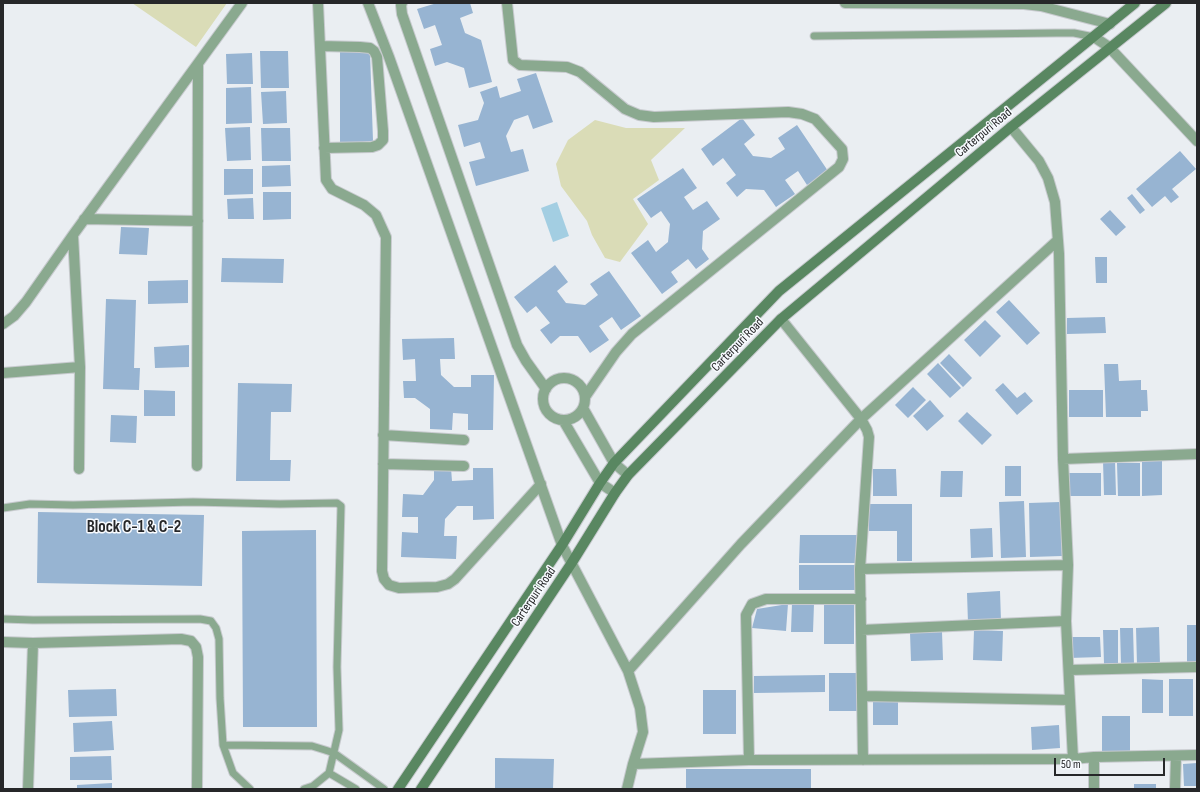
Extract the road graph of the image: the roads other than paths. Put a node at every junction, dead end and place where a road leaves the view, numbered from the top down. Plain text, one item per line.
1 (242, 3) edge
2 (318, 3) edge
3 (368, 3) edge
4 (402, 3) edge
5 (507, 3) edge
6 (845, 3) edge
7 (1135, 3) edge
8 (1166, 3) edge
9 (1110, 24) junction
10 (814, 36) dead end
11 (1094, 36) junction
12 (320, 46) junction
13 (1109, 47) junction
14 (198, 65) junction
15 (1011, 127) junction
16 (1197, 140) edge
17 (324, 148) junction
18 (84, 219) junction
19 (198, 222) junction
20 (73, 235) junction
21 (1058, 240) junction
22 (781, 319) junction
23 (3, 324) edge
24 (80, 367) junction
25 (3, 373) edge
26 (546, 389) junction
27 (585, 397) junction
28 (583, 408) junction
29 (862, 419) junction
30 (563, 420) junction
31 (383, 435) junction
32 (464, 440) dead end
33 (1197, 454) edge
34 (1063, 459) junction
35 (614, 463) junction
36 (383, 464) junction
37 (197, 466) dead end
38 (464, 466) dead end
39 (79, 469) dead end
40 (628, 474) junction
41 (600, 483) junction
42 (541, 484) junction
43 (615, 493) junction
44 (3, 508) edge
45 (562, 545) junction
46 (571, 564) junction
47 (1068, 565) junction
48 (860, 569) junction
49 (861, 599) junction
50 (3, 619) edge
51 (1066, 621) junction
52 (861, 630) junction
53 (3, 642) edge
54 (33, 643) junction
55 (1197, 667) edge
56 (1069, 670) junction
57 (628, 671) junction
58 (863, 696) junction
59 (1069, 700) junction
60 (223, 745) junction
61 (334, 753) junction
62 (1197, 755) edge
63 (1176, 756) junction
64 (1094, 757) junction
65 (1073, 759) junction
66 (749, 760) junction
67 (863, 760) junction
68 (632, 764) junction
69 (329, 773) junction
70 (28, 789) edge
71 (197, 789) edge
72 (250, 789) edge
73 (304, 789) edge
74 (356, 789) edge
75 (384, 789) edge
76 (398, 789) edge
77 (420, 789) edge
78 (627, 789) edge
79 (1094, 789) edge
80 (1175, 789) edge

1 - 14 street
2 - 12 street
3 - 42 street
4 - 26 street
5 - 27 street
6 - 9 street
7 - 9 main road, Carterpuri Road
8 - 13 main road, Carterpuri Road
9 - 11 main road, Carterpuri Road
10 - 11 lane
11 - 13 street
11 - 35 main road, Carterpuri Road
12 - 17 street
12 - 17 street
13 - 15 main road, Carterpuri Road
13 - 16 street
14 - 18 street
14 - 19 street
15 - 21 street
15 - 22 main road, Carterpuri Road
17 - 31 street
18 - 19 street
18 - 20 street
19 - 37 street
20 - 23 street
20 - 24 street
21 - 29 street
21 - 34 street
22 - 29 street
22 - 40 main road, Carterpuri Road
24 - 25 street
24 - 39 street
26 - 27 street
26 - 30 street
27 - 28 street
28 - 30 street
28 - 35 street
29 - 48 street
29 - 57 street
30 - 41 street
31 - 32 street
31 - 36 street
33 - 34 street
34 - 47 street
35 - 40 street
35 - 41 main road, Carterpuri Road
36 - 38 street
36 - 42 street
40 - 43 main road, Carterpuri Road
41 - 43 street
41 - 45 main road, Carterpuri Road
42 - 45 street
43 - 46 main road, Carterpuri Road
44 - 61 lane
45 - 46 street
45 - 76 main road, Carterpuri Road
46 - 57 street
46 - 77 main road, Carterpuri Road
47 - 48 street
47 - 51 street
48 - 49 street
49 - 52 street
49 - 66 street
50 - 60 lane
51 - 52 street
51 - 56 street
52 - 58 street
53 - 54 street
54 - 70 street
54 - 71 street
55 - 56 street
56 - 59 street
57 - 68 street
58 - 59 street
58 - 67 street
59 - 65 street
60 - 61 lane
60 - 72 lane
61 - 69 lane
61 - 75 lane
62 - 63 street
63 - 64 street
63 - 80 street
64 - 65 street
64 - 79 street
65 - 67 street
66 - 67 street
66 - 68 street
68 - 78 street
69 - 73 lane
69 - 74 lane

